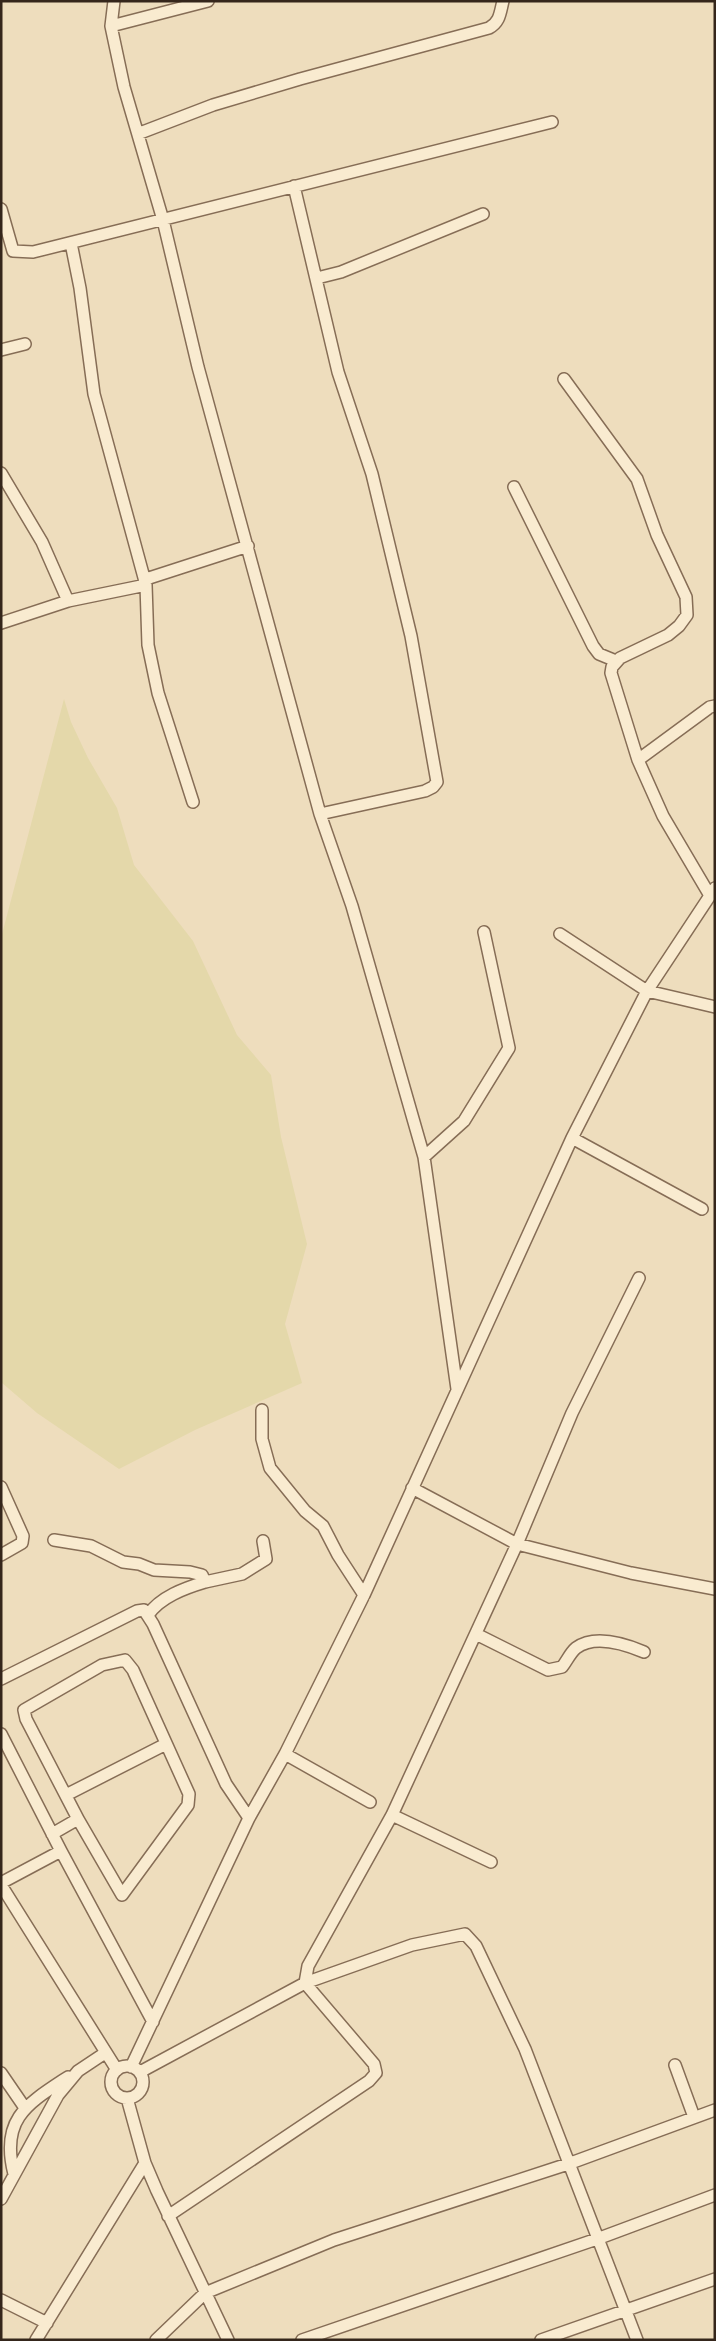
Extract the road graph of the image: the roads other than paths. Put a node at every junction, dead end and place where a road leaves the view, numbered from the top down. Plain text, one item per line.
1 (114, 1) edge
2 (208, 1) edge
3 (503, 1) edge
4 (110, 26) junction
5 (552, 122) dead end
6 (140, 133) junction
7 (294, 186) junction
8 (1, 209) edge
9 (483, 214) dead end
10 (163, 220) junction
11 (71, 243) junction
12 (317, 278) junction
13 (24, 344) dead end
14 (1, 350) edge
15 (564, 379) dead end
16 (1, 474) edge
17 (514, 487) dead end
18 (248, 546) junction
19 (146, 582) junction
20 (68, 601) junction
21 (2, 624) edge
22 (616, 662) junction
23 (715, 706) edge
24 (638, 760) junction
25 (193, 802) dead end
26 (320, 814) junction
27 (712, 891) edge
28 (484, 932) dead end
29 (560, 934) dead end
30 (647, 991) junction
31 (715, 1007) edge
32 (572, 1138) junction
33 (424, 1156) junction
34 (702, 1209) dead end
35 (640, 1278) dead end
36 (457, 1389) junction
37 (262, 1410) dead end
38 (1, 1487) edge
39 (412, 1488) junction
40 (54, 1540) dead end
41 (263, 1541) dead end
42 (517, 1544) junction
43 (1, 1555) edge
44 (205, 1582) junction
45 (715, 1589) edge
46 (364, 1595) junction
47 (148, 1615) junction
48 (476, 1634) junction
49 (644, 1652) dead end
50 (1, 1680) edge
51 (1, 1734) edge
52 (166, 1744) junction
53 (285, 1754) junction
54 (66, 1795) junction
55 (370, 1802) dead end
56 (392, 1815) junction
57 (249, 1818) junction
58 (78, 1819) junction
59 (52, 1834) junction
60 (61, 1851) junction
61 (491, 1862) dead end
62 (1, 1884) edge
63 (305, 1983) junction
64 (152, 2022) junction
65 (105, 2053) junction
66 (675, 2065) dead end
67 (135, 2069) junction
68 (116, 2070) junction
69 (78, 2071) junction
70 (1, 2073) edge
71 (127, 2098) junction
72 (25, 2108) junction
73 (715, 2110) edge
74 (694, 2117) junction
75 (146, 2164) junction
76 (568, 2164) junction
77 (14, 2174) junction
78 (715, 2195) edge
79 (1, 2199) edge
80 (168, 2216) junction
81 (597, 2239) junction
82 (715, 2279) edge
83 (205, 2293) junction
84 (1, 2300) edge
85 (625, 2310) junction
86 (47, 2324) junction
87 (36, 2340) edge
88 (156, 2340) edge
89 (228, 2340) edge
90 (302, 2340) edge
91 (541, 2340) edge
92 (638, 2340) edge

1 - 4 street
2 - 4 street
3 - 6 street
4 - 6 street
5 - 7 street
6 - 10 street
7 - 10 street
7 - 12 street
8 - 11 street
9 - 12 street
10 - 11 street
10 - 18 street
11 - 19 street
12 - 26 street
13 - 14 street
15 - 22 street
16 - 20 street
17 - 22 street
18 - 19 street
18 - 26 street
19 - 20 street
19 - 25 street
20 - 21 street
22 - 24 street
23 - 24 street
24 - 27 street
26 - 33 street
27 - 30 street
28 - 33 street
29 - 30 street
30 - 31 street
30 - 32 street
32 - 34 street
32 - 36 street
33 - 36 street
35 - 42 street
36 - 39 street
37 - 46 street
38 - 43 street
39 - 42 street
39 - 46 street
40 - 44 street
41 - 44 street
42 - 45 street
42 - 48 street
44 - 47 street
46 - 53 street
47 - 50 street
47 - 57 street
48 - 49 street
48 - 56 street
51 - 59 street
52 - 54 street
52 - 54 street
52 - 58 street
53 - 55 street
53 - 57 street
54 - 58 street
56 - 61 street
56 - 63 street
57 - 64 street
58 - 59 street
59 - 60 street
60 - 62 street
60 - 64 street
62 - 65 street
63 - 67 street
63 - 76 street
63 - 80 street
64 - 67 street
65 - 68 street
65 - 69 street
66 - 74 street
67 - 68 street
67 - 71 street
68 - 71 street
69 - 72 street
69 - 77 street
70 - 72 street
71 - 75 street
72 - 77 street
73 - 74 street
74 - 76 street
75 - 80 street
75 - 86 street
76 - 81 street
76 - 83 street
77 - 79 street
78 - 81 street
80 - 83 street
81 - 85 street
81 - 90 street
82 - 85 street
83 - 88 street
83 - 89 street
84 - 86 street
85 - 91 street
85 - 92 street
86 - 87 street

